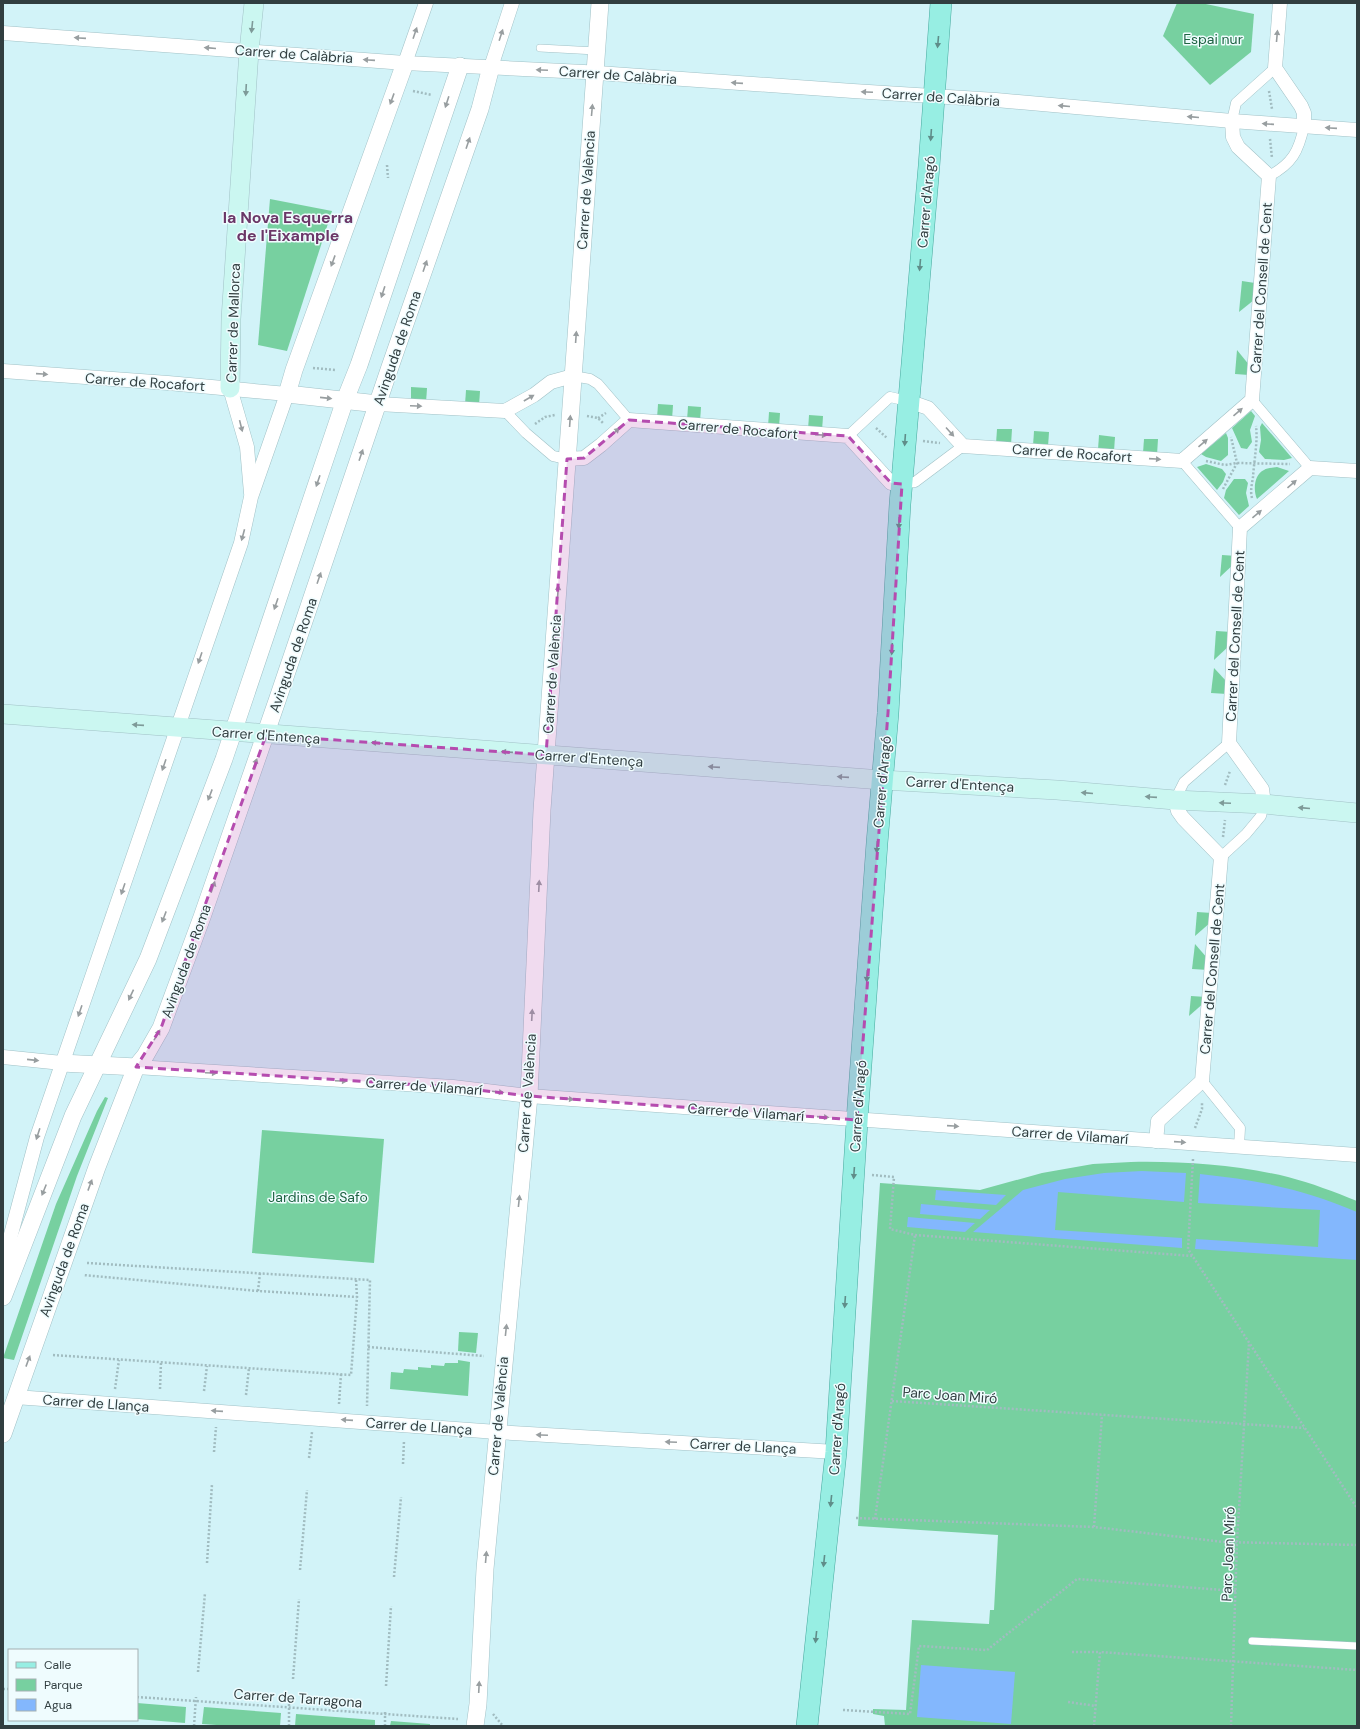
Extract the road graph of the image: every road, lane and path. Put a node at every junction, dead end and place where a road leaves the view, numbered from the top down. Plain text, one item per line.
1 (254, 3) edge
2 (426, 3) edge
3 (512, 3) edge
4 (600, 3) edge
5 (941, 3) edge
6 (1280, 3) edge
7 (3, 33) edge
8 (540, 48) dead end
9 (596, 51) junction
10 (249, 52) junction
11 (405, 63) junction
12 (460, 66) junction
13 (491, 67) junction
14 (1275, 68) junction
15 (595, 73) junction
16 (411, 91) dead end
17 (432, 95) dead end
18 (934, 96) junction
19 (1232, 121) junction
20 (1304, 126) junction
21 (1357, 130) edge
22 (387, 159) dead end
23 (1269, 176) junction
24 (388, 178) dead end
25 (313, 368) dead end
26 (336, 370) dead end
27 (3, 372) edge
28 (573, 376) junction
29 (230, 388) junction
30 (287, 394) junction
31 (345, 400) junction
32 (1252, 400) junction
33 (908, 401) junction
34 (378, 404) junction
35 (505, 411) junction
36 (1263, 413) junction
37 (556, 415) dead end
38 (580, 416) dead end
39 (629, 420) junction
40 (1224, 425) junction
41 (526, 432) junction
42 (614, 434) junction
43 (848, 436) junction
44 (963, 446) junction
45 (568, 459) junction
46 (1182, 461) junction
47 (1237, 463) junction
48 (1253, 464) junction
49 (1310, 468) junction
50 (1357, 471) edge
51 (1253, 477) dead end
52 (902, 484) junction
53 (251, 497) junction
54 (1215, 499) junction
55 (1240, 528) junction
56 (3, 714) edge
57 (176, 728) junction
58 (233, 732) junction
59 (266, 734) junction
60 (1229, 743) junction
61 (546, 755) junction
62 (882, 780) junction
63 (1263, 797) junction
64 (1175, 800) junction
65 (1357, 812) edge
66 (1221, 857) junction
67 (3, 1057) edge
68 (62, 1063) junction
69 (98, 1065) junction
70 (136, 1067) junction
71 (1202, 1081) junction
72 (529, 1096) junction
73 (857, 1120) junction
74 (1196, 1124) dead end
75 (1195, 1128) dead end
76 (1156, 1141) junction
77 (1238, 1147) junction
78 (1357, 1155) edge
79 (1194, 1156) dead end
80 (872, 1175) dead end
81 (915, 1235) junction
82 (1192, 1256) junction
83 (87, 1263) dead end
84 (260, 1273) junction
85 (83, 1275) dead end
86 (356, 1280) junction
87 (3, 1290) edge
88 (258, 1291) junction
89 (3, 1297) edge
90 (357, 1297) junction
91 (1249, 1343) junction
92 (368, 1347) junction
93 (53, 1355) dead end
94 (484, 1356) dead end
95 (119, 1360) junction
96 (161, 1362) junction
97 (207, 1366) junction
98 (249, 1368) junction
99 (341, 1374) junction
100 (115, 1389) dead end
101 (160, 1389) dead end
102 (204, 1391) dead end
103 (246, 1395) dead end
104 (9, 1396) edge
105 (892, 1401) junction
106 (339, 1404) dead end
107 (367, 1406) dead end
108 (1102, 1415) junction
109 (216, 1424) dead end
110 (1245, 1424) junction
111 (1304, 1428) junction
112 (313, 1430) dead end
113 (497, 1432) junction
114 (3, 1434) edge
115 (405, 1436) dead end
116 (214, 1452) dead end
117 (836, 1452) junction
118 (310, 1458) dead end
119 (403, 1464) dead end
120 (212, 1484) dead end
121 (307, 1490) dead end
122 (401, 1497) dead end
123 (1357, 1508) edge
124 (856, 1518) dead end
125 (875, 1519) junction
126 (1094, 1527) junction
127 (1237, 1542) junction
128 (1357, 1545) edge
129 (207, 1563) dead end
130 (300, 1570) dead end
131 (394, 1576) dead end
132 (1236, 1591) junction
133 (205, 1593) dead end
134 (299, 1599) dead end
135 (391, 1606) dead end
136 (1252, 1641) dead end
137 (1357, 1646) edge
138 (1072, 1652) dead end
139 (1100, 1652) junction
140 (1234, 1660) junction
141 (1357, 1670) edge
142 (198, 1672) dead end
143 (293, 1679) dead end
144 (386, 1686) dead end
145 (138, 1697) edge
146 (196, 1697) dead end
147 (196, 1701) junction
148 (1068, 1702) dead end
149 (289, 1706) junction
150 (1096, 1706) junction
151 (843, 1710) dead end
152 (385, 1712) junction
153 (493, 1714) dead end
154 (458, 1718) dead end
155 (194, 1726) edge
156 (289, 1726) edge
157 (385, 1726) edge
158 (475, 1726) edge
159 (503, 1726) edge
160 (807, 1726) edge
161 (1094, 1726) edge
162 (1231, 1726) edge

1 -> 10 main road, Carrer de Mallorca
11 -> 2 street
13 -> 3 street, Avinguda de Roma
4 - 9 street, Carrer de València
5 -> 18 main road, Carrer d'Aragó
14 -> 6 street
10 -> 7 street, Carrer de Calàbria
8 - 9 lane
9 - 15 street, Carrer de València
11 -> 10 street, Carrer de Calàbria
10 -> 29 main road, Carrer de Mallorca
11 - 12 street, Carrer de Calàbria
11 -> 30 street
12 - 13 street, Carrer de Calàbria
12 -> 31 street
15 -> 13 street, Carrer de Calàbria
34 -> 13 street, Avinguda de Roma
14 - 19 street
14 - 20 street
18 -> 15 street, Carrer de Calàbria
28 -> 15 street, Carrer de València
16 - 17 path
19 -> 18 street, Carrer de Calàbria
18 -> 33 main road, Carrer d'Aragó
20 -> 19 street, Carrer de Calàbria
19 - 23 street
21 -> 20 street, Carrer de Calàbria
20 - 23 street
22 - 24 path
23 - 32 street, Carrer del Consell de Cent
25 - 26 path
27 -> 29 street, Carrer de Rocafort
35 -> 28 street
28 - 39 street
45 -> 28 street, Carrer de València
29 - 30 street, Carrer de Rocafort
29 -> 53 street, Carrer de Mallorca
30 -> 31 street
30 - 53 street
31 - 34 street
31 -> 58 street
32 - 36 street
40 -> 32 street
33 - 43 street
33 -> 44 street
33 -> 52 main road, Carrer d'Aragó
34 -> 35 street
59 -> 34 street, Avinguda de Roma
35 - 41 street
36 - 48 path
36 - 49 street
37 - 41 path
38 - 42 path
42 -> 39 street
39 -> 43 street, Carrer de Rocafort
46 -> 40 street
40 - 47 path
41 - 45 street
42 - 45 street
43 - 52 street
44 -> 46 street, Carrer de Rocafort
44 - 52 street
61 -> 45 street, Carrer de València
46 - 47 path
46 - 54 street
47 - 48 path
47 - 54 path
48 - 49 path
48 - 51 path
49 - 50 street
55 -> 49 street
52 -> 62 main road, Carrer d'Aragó
53 -> 57 street
54 - 55 street
55 - 60 street, Carrer del Consell de Cent
57 -> 56 main road, Carrer d'Entença
57 - 58 main road, Carrer d'Entença
57 -> 68 street
58 - 59 main road, Carrer d'Entença
58 -> 69 street
61 -> 59 main road, Carrer d'Entença
70 -> 59 street, Avinguda de Roma
60 - 63 street
60 - 64 street
62 -> 61 main road, Carrer d'Entença
72 -> 61 street, Carrer de València
64 -> 62 main road, Carrer d'Entença
62 -> 73 main road, Carrer d'Aragó
63 -> 64 main road, Carrer d'Entença
65 -> 63 main road, Carrer d'Entença
63 - 66 street
64 - 66 street
66 - 71 street, Carrer del Consell de Cent
67 -> 68 street
68 - 69 street
68 -> 87 street
69 - 70 street
69 -> 89 street
70 -> 72 street, Carrer de Vilamarí
104 -> 70 street, Avinguda de Roma
71 - 76 street
71 - 77 street
72 -> 73 street, Carrer de Vilamarí
113 -> 72 street, Carrer de València
73 -> 76 street, Carrer de Vilamarí
73 -> 117 main road, Carrer d'Aragó
74 - 75 path
76 -> 77 street, Carrer de Vilamarí
77 - 78 street, Carrer de Vilamarí
79 - 82 path
80 - 81 path
81 - 82 path
81 - 105 path, Parc Joan Miró
82 - 91 path
83 - 84 path
84 - 86 path
84 - 88 path
85 - 88 path
86 - 90 path
86 - 92 path
88 - 90 path
90 - 99 path
91 - 110 path, Parc Joan Miró
91 - 111 path
92 - 94 path
92 - 107 path
93 - 95 path
95 - 96 path
95 - 100 path
96 - 97 path
96 - 101 path
97 - 98 path
97 - 102 path
98 - 99 path
98 - 103 path
99 - 106 path
113 -> 104 street, Carrer de Llança
104 - 114 street, Avinguda de Roma
105 - 108 path, Parc Joan Miró
105 - 125 path
108 - 110 path, Parc Joan Miró
108 - 126 path
109 - 116 path
110 - 111 path, Parc Joan Miró
110 - 127 path, Parc Joan Miró
111 - 123 path
112 - 118 path
117 -> 113 street, Carrer de Llança
158 -> 113 street, Carrer de València
115 - 119 path
117 -> 160 main road, Carrer d'Aragó
120 - 129 path
121 - 130 path
122 - 131 path
124 - 125 path, Parc Joan Miró
125 - 126 path, Parc Joan Miró
126 - 127 path, Parc Joan Miró
127 - 128 path, Parc Joan Miró
127 - 132 path, Parc Joan Miró
132 - 140 path, Parc Joan Miró
132 - 151 path
133 - 142 path
134 - 143 path
135 - 144 path
136 - 137 lane
138 - 139 path
139 - 140 path
139 - 150 path
140 - 141 path
140 - 162 path, Parc Joan Miró
145 - 147 path, Carrer de Tarragona
146 - 147 path
147 - 149 path, Carrer de Tarragona
147 - 155 path
148 - 150 path
149 - 152 path, Carrer de Tarragona
149 - 156 path
150 - 161 path
152 - 154 path, Carrer de Tarragona
152 - 157 path
153 - 159 path

